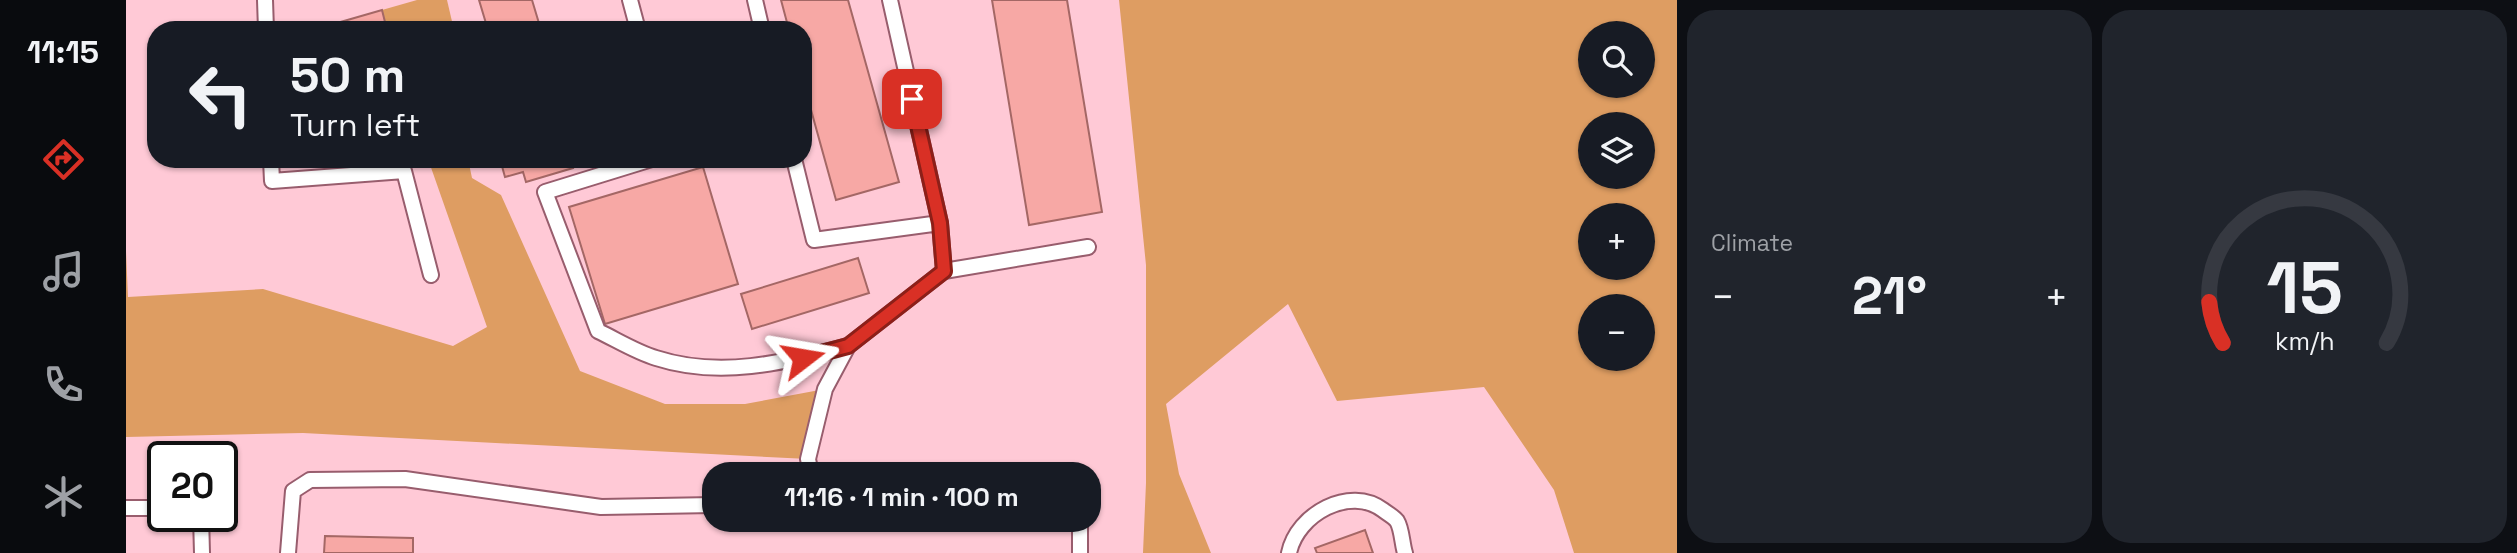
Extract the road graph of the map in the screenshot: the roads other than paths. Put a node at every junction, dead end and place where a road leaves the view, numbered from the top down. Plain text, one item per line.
1 (265, 0) edge
2 (630, 0) edge
3 (755, 0) edge
4 (890, 0) edge
5 (266, 21) edge
6 (636, 21) edge
7 (760, 21) edge
8 (271, 168) edge
9 (623, 168) edge
10 (796, 168) edge
11 (940, 223) junction
12 (1088, 247) dead end
13 (944, 271) junction
14 (431, 275) dead end
15 (848, 346) junction
16 (809, 462) edge
17 (702, 505) edge
18 (126, 508) edge
19 (147, 508) edge
20 (201, 532) edge
21 (1080, 532) edge
22 (202, 553) edge
23 (288, 553) edge
24 (1080, 553) edge
25 (1289, 553) edge
26 (1405, 553) edge

1 - 5 lane
2 - 6 lane
3 - 7 lane
4 - 11 lane
8 - 14 lane
9 - 15 lane
10 - 11 lane
11 - 13 lane
12 - 13 lane
13 - 15 lane
15 - 16 lane
17 - 23 lane
18 - 19 lane
20 - 22 lane
21 - 24 lane
25 - 26 lane

